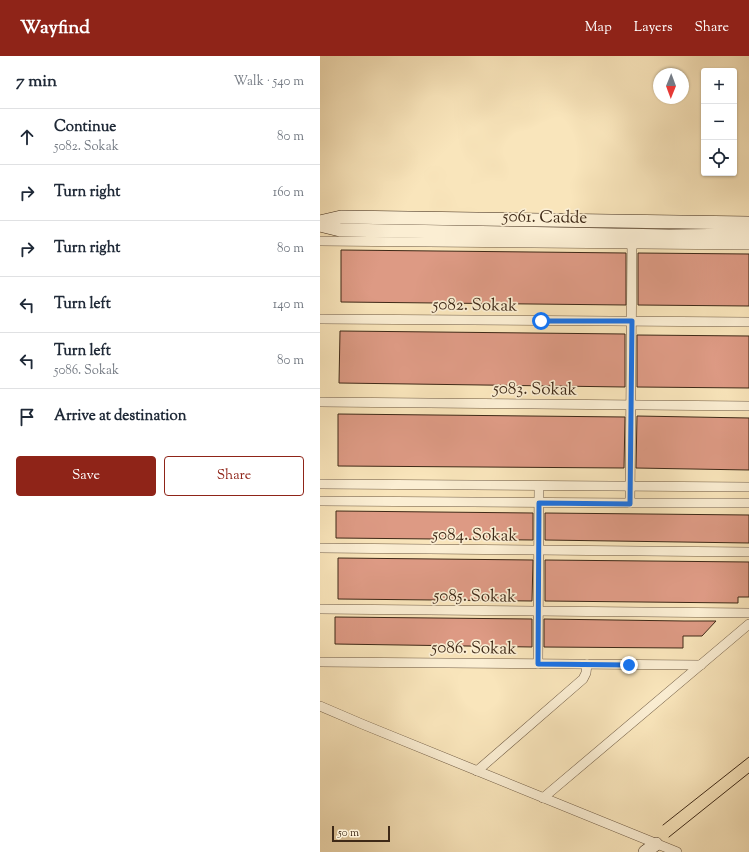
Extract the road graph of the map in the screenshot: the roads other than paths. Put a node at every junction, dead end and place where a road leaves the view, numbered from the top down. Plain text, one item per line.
1 (320, 222) edge
2 (749, 223) edge
3 (341, 224) junction
4 (320, 225) edge
5 (749, 235) edge
6 (632, 239) junction
7 (320, 241) edge
8 (749, 245) edge
9 (320, 319) edge
10 (632, 321) junction
11 (749, 322) edge
12 (320, 402) edge
13 (631, 405) junction
14 (749, 406) edge
15 (320, 484) edge
16 (540, 486) junction
17 (630, 487) junction
18 (749, 487) edge
19 (320, 501) edge
20 (539, 503) junction
21 (749, 503) edge
22 (630, 504) junction
23 (320, 548) edge
24 (539, 550) junction
25 (749, 552) edge
26 (320, 610) edge
27 (538, 611) junction
28 (749, 613) edge
29 (749, 624) edge
30 (320, 662) edge
31 (538, 664) junction
32 (587, 664) junction
33 (701, 665) junction
34 (320, 706) edge
35 (477, 771) junction
36 (543, 798) junction
37 (656, 844) junction
38 (645, 852) edge
39 (676, 852) edge

1 - 3 street
2 - 3 street, 5061. Cadde
3 - 4 street
3 - 6 street, 5061. Cadde
5 - 6 street, 5061. Cadde
6 - 7 street
6 - 8 street
6 - 10 street
9 - 10 street, 5082. Sokak
10 - 11 street, 5082. Sokak
10 - 13 street
12 - 13 street, 5083. Sokak
13 - 14 street, 5083. Sokak
13 - 17 street
15 - 16 street
16 - 17 street
16 - 20 street
17 - 18 street
17 - 22 street
19 - 20 street
20 - 22 street
20 - 24 street
21 - 22 street
23 - 24 street, 5084. Sokak
24 - 25 street, 5084. Sokak
24 - 27 street
26 - 27 street, 5085. Sokak
27 - 28 street, 5085. Sokak
27 - 31 street
29 - 33 street
30 - 31 street, 5086. Sokak
31 - 32 street, 5086. Sokak
32 - 33 street, 5086. Sokak
32 - 35 street
33 - 36 street
34 - 35 street
35 - 36 street
36 - 37 street
37 - 38 street
37 - 39 street

